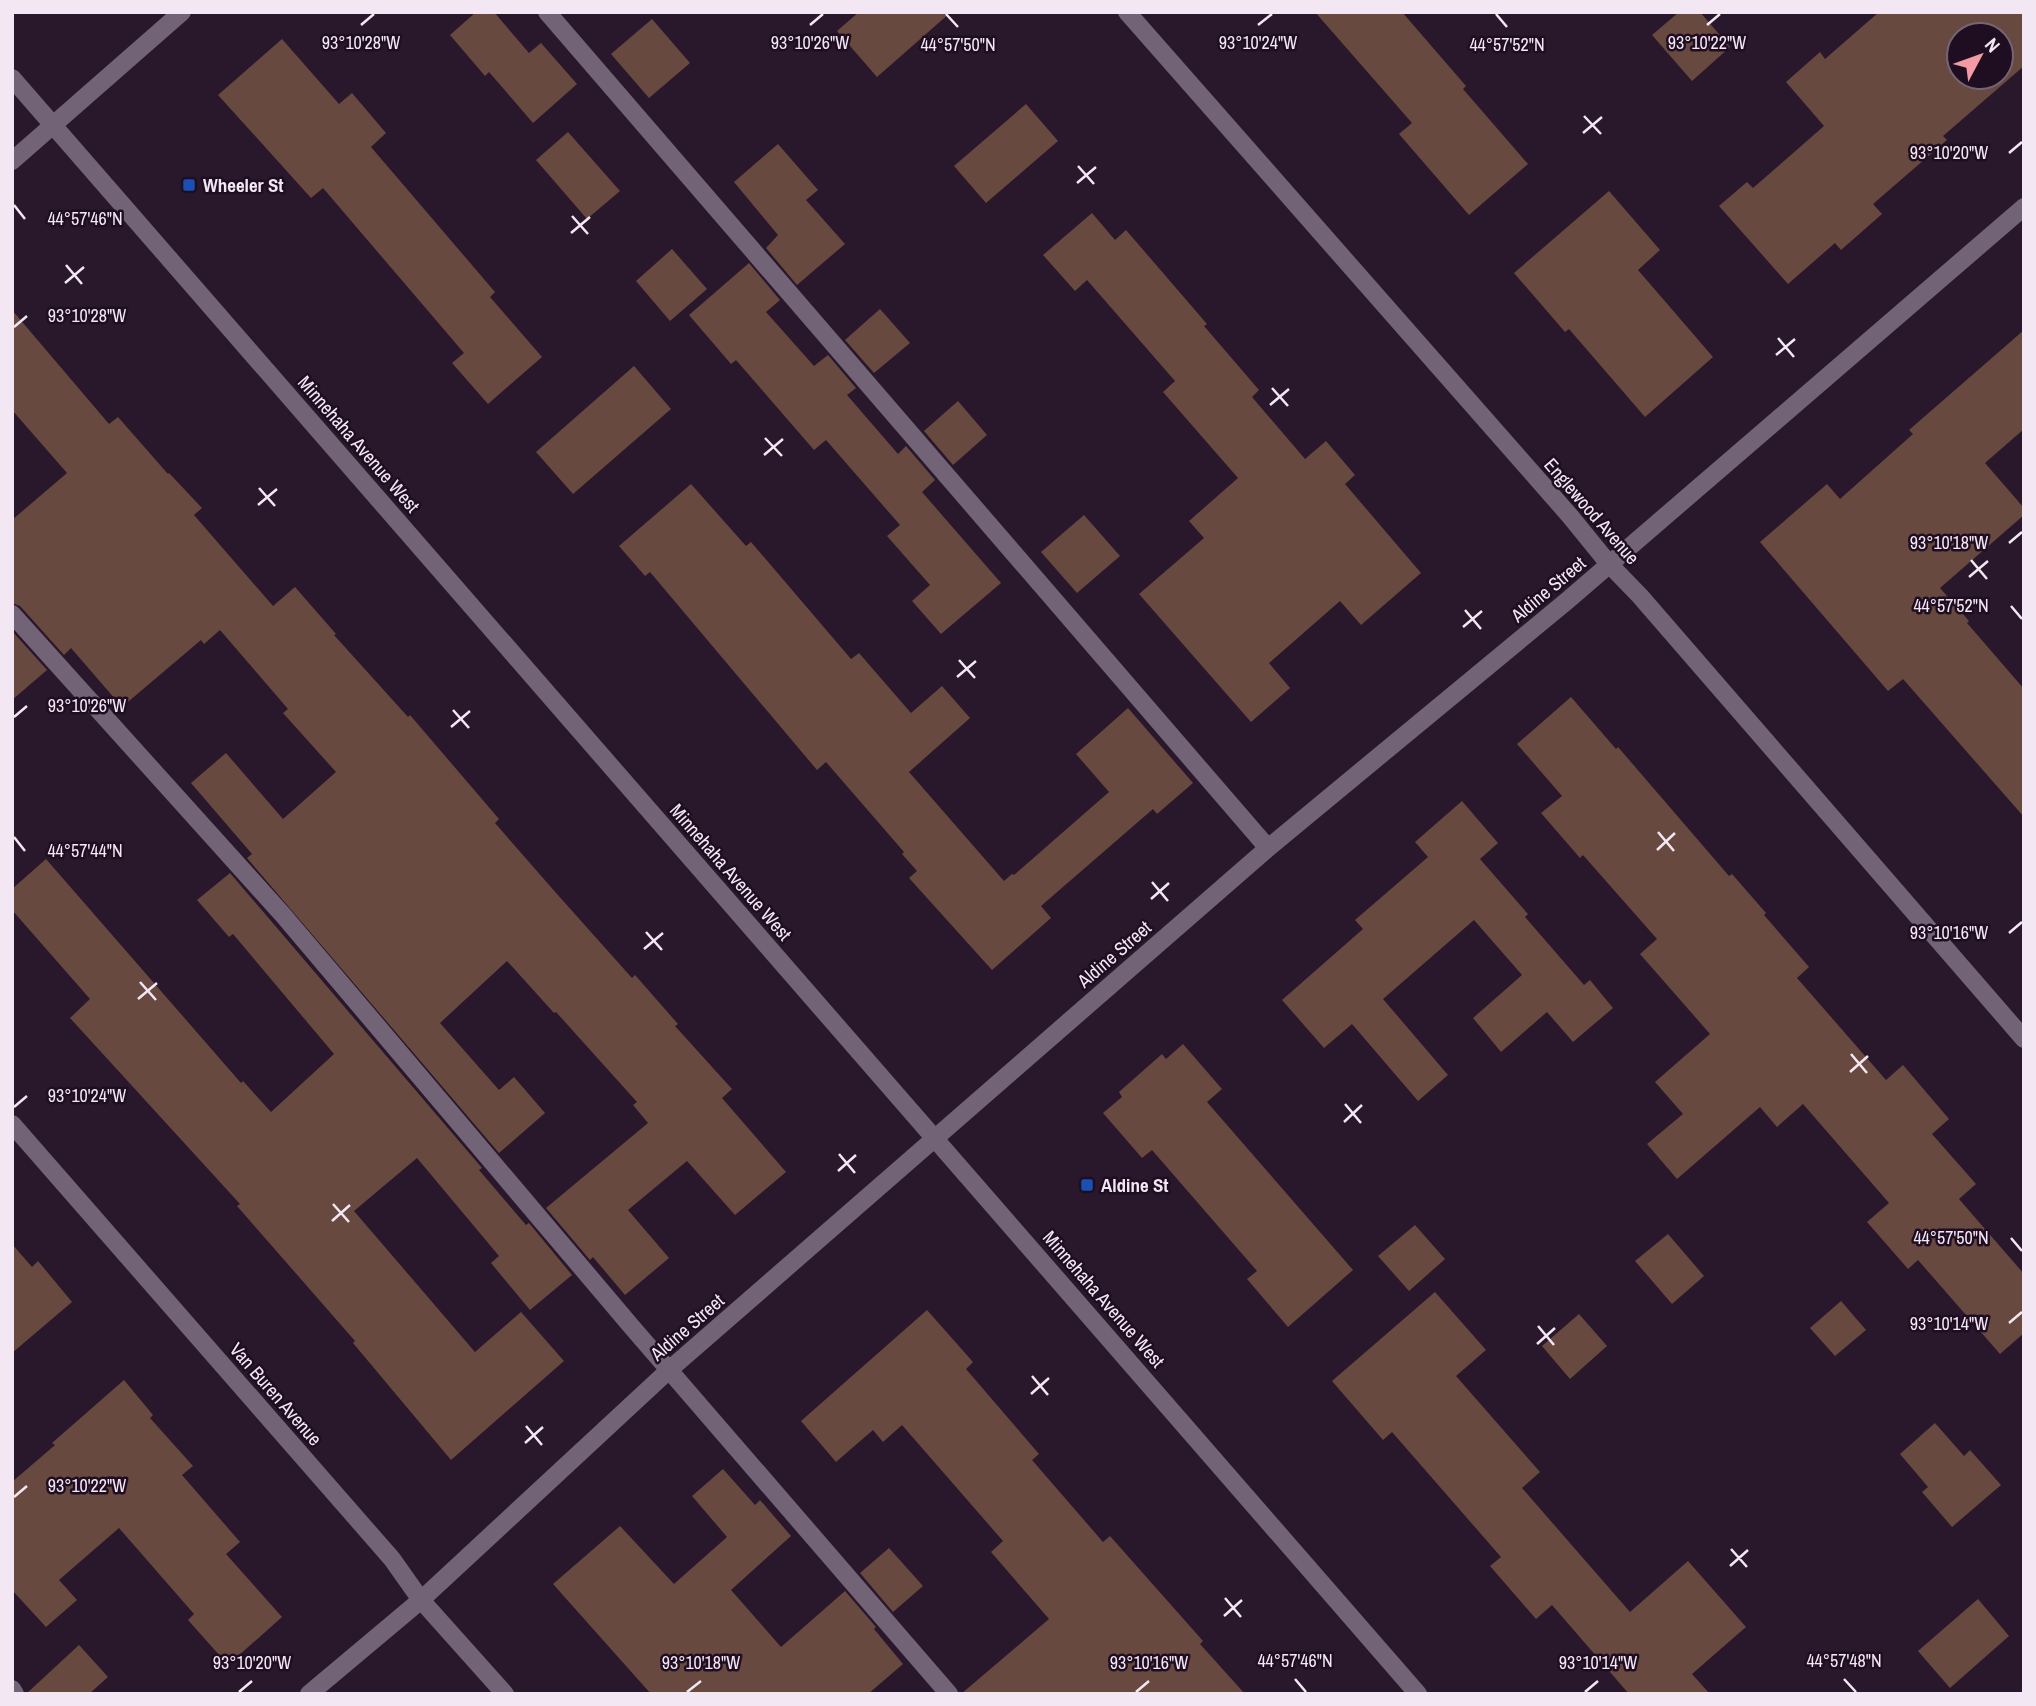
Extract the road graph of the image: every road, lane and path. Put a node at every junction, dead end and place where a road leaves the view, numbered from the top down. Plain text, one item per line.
1 (182, 12) edge
2 (547, 12) edge
3 (1126, 12) edge
4 (12, 78) edge
5 (54, 125) junction
6 (12, 161) edge
7 (2024, 207) edge
8 (1609, 564) junction
9 (12, 614) edge
10 (1268, 848) junction
11 (2024, 1039) edge
12 (12, 1124) edge
13 (935, 1139) junction
14 (669, 1370) junction
15 (421, 1600) junction
16 (12, 1689) edge
17 (15, 1694) edge
18 (309, 1694) edge
19 (505, 1694) edge
20 (949, 1694) edge
21 (1418, 1694) edge

1 - 5 street
2 - 10 street
3 - 8 street, Englewood Avenue
4 - 5 street, Minnehaha Avenue West
5 - 6 street
5 - 13 street, Minnehaha Avenue West
7 - 8 street, Aldine Street
8 - 10 street, Aldine Street
8 - 11 street, Englewood Avenue
9 - 14 street
10 - 13 street, Aldine Street
12 - 15 street, Van Buren Avenue
13 - 14 street, Aldine Street
13 - 21 street, Minnehaha Avenue West
14 - 15 street, Aldine Street
14 - 20 street
15 - 18 street, Aldine Street
15 - 19 street, Van Buren Avenue
16 - 17 street

